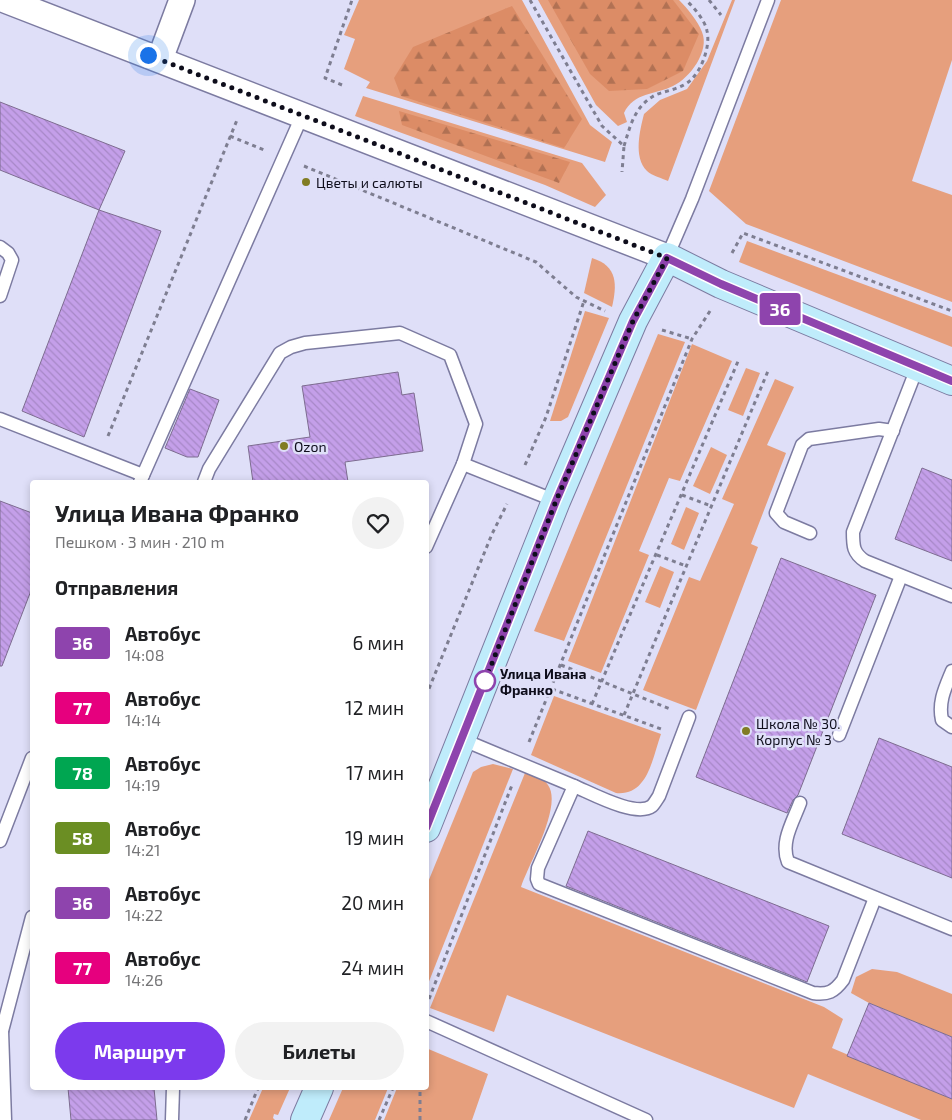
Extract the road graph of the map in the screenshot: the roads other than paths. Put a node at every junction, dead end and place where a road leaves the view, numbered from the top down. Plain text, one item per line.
1 (5, 0) edge
2 (182, 0) edge
3 (768, 0) edge
4 (160, 59) junction
5 (302, 116) junction
6 (0, 248) edge
7 (667, 258) junction
8 (0, 296) edge
9 (918, 368) junction
10 (952, 381) edge
11 (0, 419) edge
12 (893, 431) junction
13 (463, 464) junction
14 (142, 479) edge
15 (205, 480) edge
16 (556, 501) junction
17 (810, 533) dead end
18 (429, 540) edge
19 (901, 576) junction
20 (952, 596) edge
21 (952, 671) edge
22 (689, 716) road end
23 (952, 727) edge
24 (839, 735) dead end
25 (461, 739) junction
26 (30, 763) edge
27 (574, 786) junction
28 (800, 803) dead end
29 (429, 820) edge
30 (0, 841) edge
31 (875, 898) junction
32 (30, 924) edge
33 (952, 929) edge
34 (429, 1022) edge
35 (1, 1030) edge
36 (173, 1090) edge
37 (318, 1090) edge
38 (5, 1120) edge
39 (172, 1120) edge
40 (305, 1120) edge
41 (646, 1120) edge

1 - 4 street
2 - 4 street
3 - 7 lane
4 - 5 street
5 - 7 street
5 - 14 lane
6 - 8 lane
7 - 9 street
7 - 16 street
9 - 10 street
9 - 12 lane
11 - 14 lane
12 - 17 lane
12 - 19 lane
13 - 15 lane
13 - 16 lane
13 - 18 lane
16 - 25 street
19 - 20 lane
19 - 24 lane
21 - 23 lane
22 - 27 lane
25 - 27 lane
25 - 29 street
26 - 30 lane
27 - 31 lane
28 - 31 lane
31 - 33 lane
32 - 35 lane
34 - 41 lane
35 - 38 lane
36 - 39 lane
37 - 40 street

